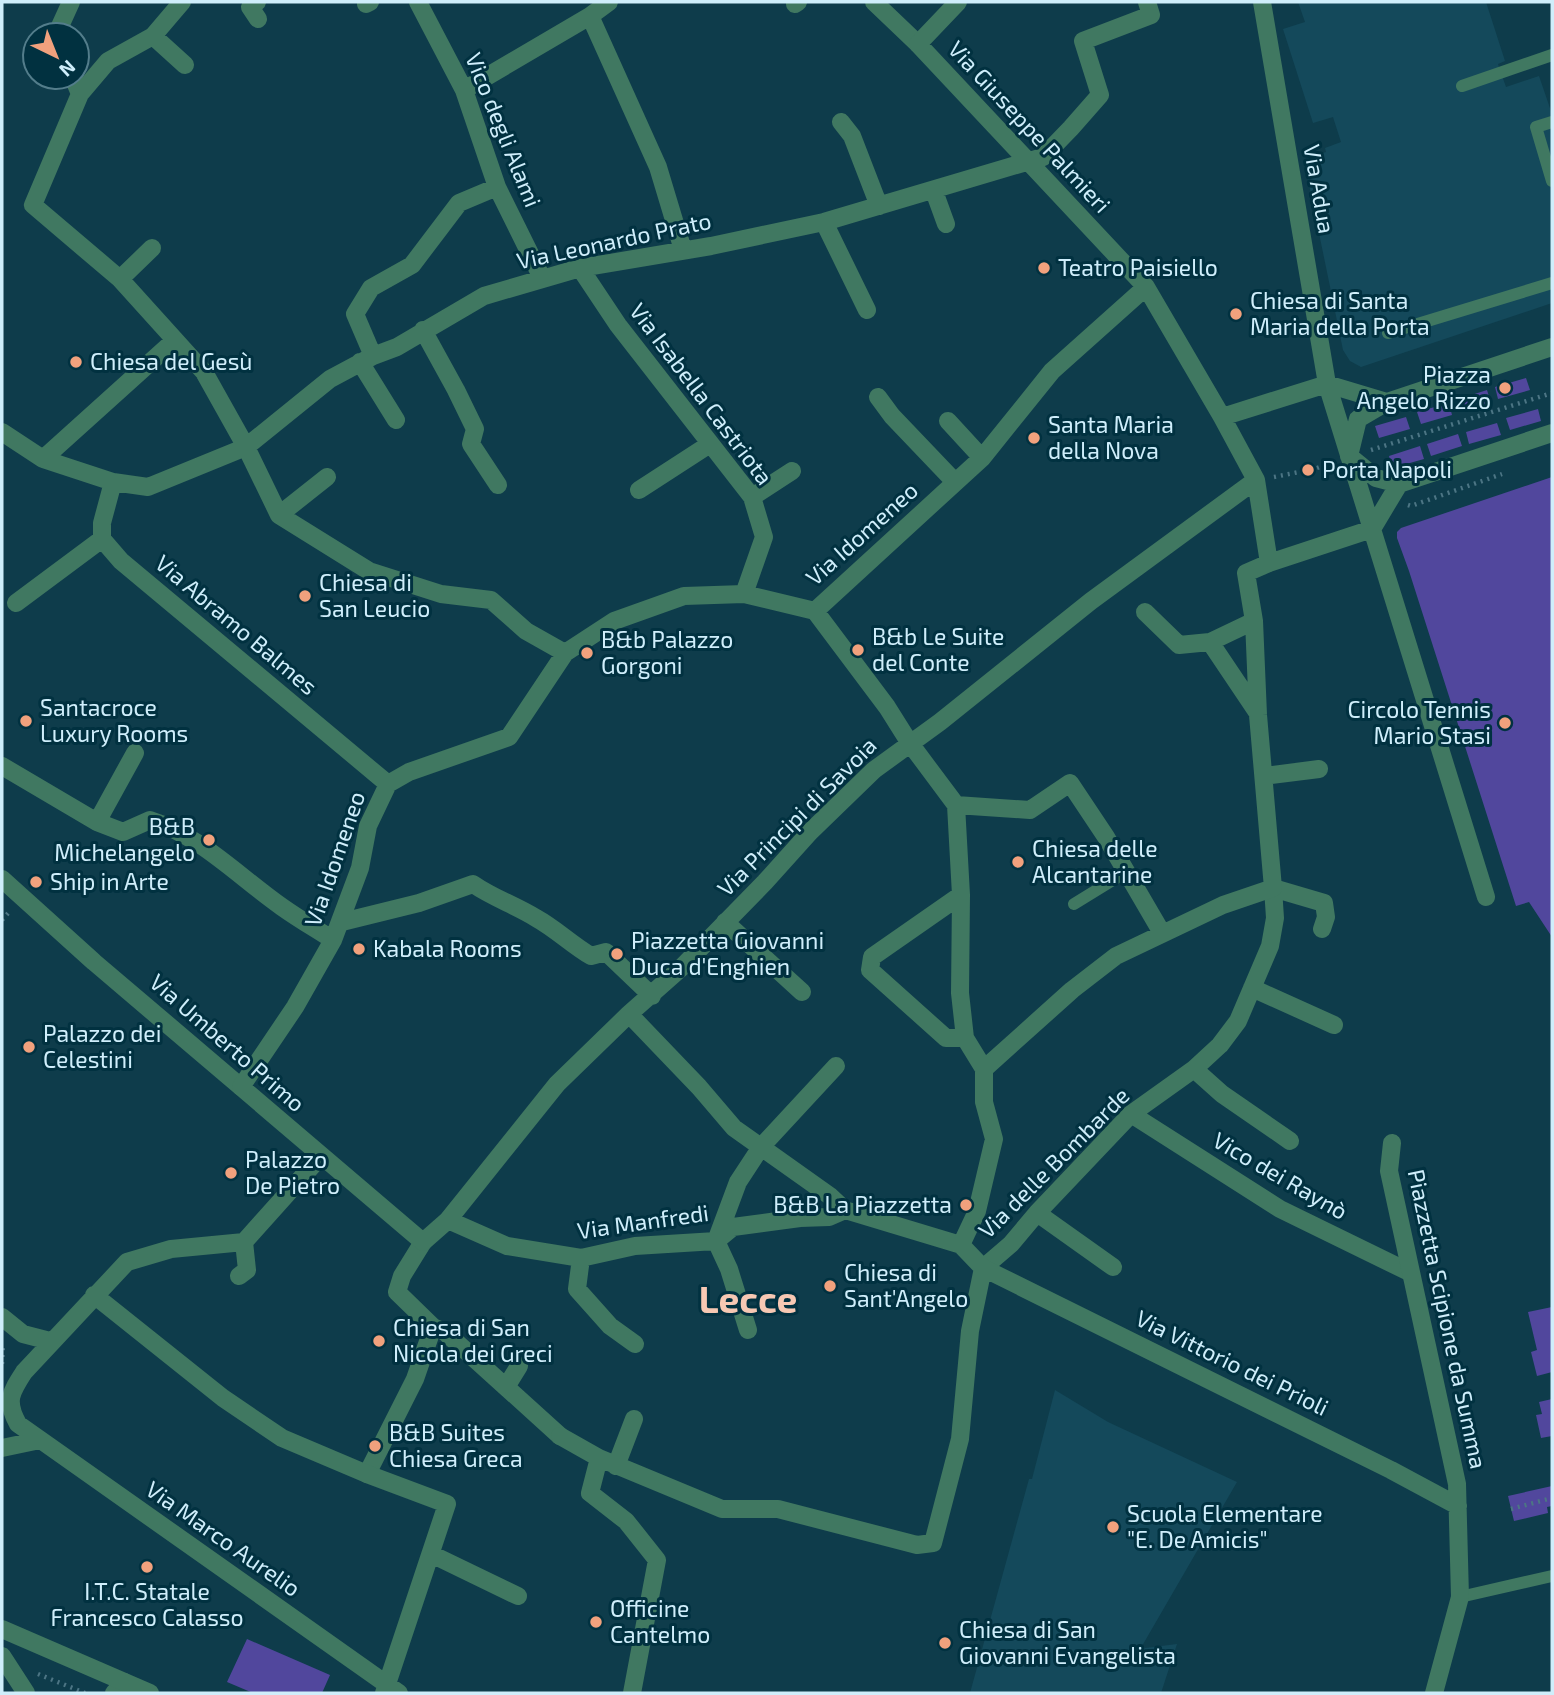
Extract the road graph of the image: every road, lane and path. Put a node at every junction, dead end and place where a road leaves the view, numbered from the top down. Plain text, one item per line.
1 (71, 2) edge
2 (182, 2) edge
3 (418, 2) edge
4 (609, 2) edge
5 (874, 2) edge
6 (1147, 2) edge
7 (1262, 2) edge
8 (951, 6) edge
9 (590, 16) junction
10 (62, 21) edge
11 (153, 36) junction
12 (918, 44) junction
13 (1552, 55) edge
14 (185, 65) dead end
15 (91, 74) edge
16 (1462, 86) dead end
17 (464, 90) junction
18 (75, 91) edge
19 (841, 122) dead end
20 (1552, 122) edge
21 (1027, 161) junction
22 (1552, 181) edge
23 (497, 187) junction
24 (934, 191) junction
25 (878, 206) junction
26 (824, 222) junction
27 (946, 224) dead end
28 (152, 248) dead end
29 (683, 250) junction
30 (580, 268) junction
31 (542, 278) junction
32 (120, 279) junction
33 (1552, 283) edge
34 (1146, 287) junction
35 (867, 310) dead end
36 (423, 330) junction
37 (1388, 333) dead end
38 (175, 340) junction
39 (1552, 347) edge
40 (366, 359) junction
41 (1327, 384) junction
42 (1552, 393) edge
43 (878, 397) dead end
44 (1387, 402) junction
45 (1222, 417) junction
46 (396, 420) dead end
47 (948, 421) dead end
48 (2, 432) edge
49 (1552, 433) edge
50 (710, 444) junction
51 (246, 447) junction
52 (1349, 456) junction
53 (982, 458) junction
54 (43, 459) junction
55 (1317, 468) dead end
56 (792, 471) dead end
57 (327, 477) dead end
58 (1256, 480) junction
59 (113, 482) junction
60 (955, 482) junction
61 (1399, 484) junction
62 (498, 485) dead end
63 (639, 489) dead end
64 (752, 497) junction
65 (279, 515) junction
66 (1372, 529) junction
67 (102, 539) junction
68 (1269, 563) junction
69 (744, 594) junction
70 (16, 603) dead end
71 (815, 611) junction
72 (1145, 612) dead end
73 (1254, 621) junction
74 (1210, 642) junction
75 (565, 653) junction
76 (1258, 715) junction
77 (909, 742) junction
78 (135, 753) dead end
79 (2, 766) edge
80 (1319, 769) dead end
81 (1264, 776) junction
82 (388, 784) junction
83 (956, 805) junction
84 (97, 822) junction
85 (1126, 872) junction
86 (2, 879) edge
87 (1273, 888) junction
88 (961, 895) junction
89 (1486, 897) dead end
90 (1074, 904) dead end
91 (342, 922) junction
92 (725, 922) junction
93 (1322, 929) dead end
94 (1162, 933) junction
95 (333, 940) junction
96 (1252, 988) junction
97 (802, 992) dead end
98 (652, 996) junction
99 (629, 1014) junction
100 (1334, 1025) dead end
101 (965, 1038) junction
102 (836, 1066) dead end
103 (984, 1069) junction
104 (1194, 1069) junction
105 (241, 1087) junction
106 (1131, 1114) junction
107 (1290, 1141) dead end
108 (1392, 1143) dead end
109 (761, 1147) junction
110 (321, 1156) junction
111 (845, 1210) junction
112 (1037, 1213) junction
113 (447, 1220) junction
114 (716, 1241) junction
115 (244, 1242) junction
116 (423, 1242) junction
117 (961, 1245) junction
118 (581, 1258) junction
119 (1113, 1267) dead end
120 (983, 1268) junction
121 (1409, 1272) junction
122 (239, 1276) dead end
123 (94, 1295) junction
124 (2, 1317) edge
125 (439, 1329) junction
126 (748, 1331) dead end
127 (50, 1341) junction
128 (635, 1345) dead end
129 (519, 1366) dead end
130 (506, 1387) junction
131 (634, 1419) dead end
132 (40, 1440) junction
133 (2, 1448) edge
134 (599, 1458) junction
135 (616, 1466) junction
136 (367, 1474) junction
137 (1552, 1498) edge
138 (1458, 1506) junction
139 (1511, 1509) dead end
140 (430, 1554) junction
141 (1552, 1576) edge
142 (518, 1596) dead end
143 (1461, 1597) junction
144 (3, 1628) edge
145 (3, 1658) edge
146 (119, 1688) edge
147 (390, 1691) edge
148 (26, 1693) edge
149 (85, 1693) edge
150 (150, 1693) edge
151 (632, 1693) edge
152 (1434, 1693) edge

1 - 10 street
2 - 11 street
3 - 17 street, Vico degli Alami
4 - 9 street
5 - 12 street, Via Giuseppe Palmieri
6 - 21 street, Via Leonardo Prato
7 - 41 street, Via Adua
8 - 12 street
9 - 17 street
9 - 29 street
11 - 14 street
11 - 15 street
12 - 21 street, Via Giuseppe Palmieri
13 - 16 lane
17 - 23 street, Vico degli Alami
18 - 32 street
19 - 25 street
20 - 22 lane
21 - 24 street, Via Leonardo Prato
21 - 34 street, Via Giuseppe Palmieri
23 - 31 street, Vico degli Alami
23 - 40 street
24 - 25 street, Via Leonardo Prato
24 - 27 street
25 - 26 street, Via Leonardo Prato
26 - 29 street, Via Leonardo Prato
26 - 35 street
28 - 32 street
29 - 30 street, Via Leonardo Prato
30 - 31 street, Via Leonardo Prato
30 - 50 street, Via Isabella Castriota
31 - 36 street, Via Leonardo Prato
32 - 38 street
33 - 37 lane
34 - 45 street, Via Giuseppe Palmieri
34 - 53 street, Via Idomeneo
36 - 40 street, Via Leonardo Prato
36 - 62 street
38 - 51 street
38 - 54 street
39 - 44 street
40 - 46 street
40 - 51 street, Via Leonardo Prato
41 - 44 street
41 - 45 street
41 - 52 street
42 - 52 path
43 - 60 street
44 - 52 street
45 - 58 street, Via Giuseppe Palmieri
47 - 53 street
48 - 54 street, Via Leonardo Prato
49 - 61 street
50 - 63 street
50 - 64 street, Via Isabella Castriota
51 - 59 street, Via Leonardo Prato
51 - 65 street
52 - 55 path
52 - 61 street
52 - 66 street
53 - 60 street, Via Idomeneo
54 - 59 street, Via Leonardo Prato
56 - 64 street
57 - 65 street
58 - 68 street, Via Giuseppe Palmieri
58 - 77 street, Via Principi di Savoia
59 - 67 street
60 - 71 street, Via Idomeneo
61 - 66 street
64 - 69 street, Via Isabella Castriota
65 - 75 street
66 - 68 street
66 - 89 street
67 - 70 street
67 - 82 street, Via Abramo Balmes
68 - 73 street, Via delle Bombarde
69 - 71 street, Via Idomeneo
69 - 75 street, Via Idomeneo
71 - 77 street
72 - 74 street
73 - 74 street
73 - 76 street, Via delle Bombarde
74 - 76 street, Via delle Bombarde
75 - 82 street, Via Idomeneo
76 - 81 street, Via delle Bombarde
77 - 83 street
77 - 92 street, Via Principi di Savoia
78 - 84 street
79 - 84 street
80 - 81 street
81 - 87 street, Via delle Bombarde
82 - 91 street, Via Idomeneo
83 - 85 street
83 - 88 street
84 - 95 street
85 - 90 lane
85 - 94 street
86 - 105 street, Via Umberto Primo
87 - 93 street
87 - 94 street
87 - 96 street, Via delle Bombarde
88 - 101 street
88 - 101 street
91 - 95 street, Via Idomeneo
91 - 98 street
92 - 97 street
92 - 98 street, Via Principi di Savoia
94 - 103 street
95 - 105 street, Via Idomeneo
96 - 100 street
96 - 104 street, Via delle Bombarde
98 - 99 street, Via Principi di Savoia
99 - 109 street
99 - 113 street, Via Principi di Savoia
101 - 103 street
102 - 109 street
103 - 117 street
104 - 106 street, Via delle Bombarde
104 - 107 street
105 - 110 street, Via Umberto Primo
106 - 112 street, Via delle Bombarde
106 - 121 street, Vico dei Raynò
108 - 121 street, Piazzetta Scipione da Summa
109 - 111 street
109 - 114 street
110 - 115 street
110 - 116 street, Via Umberto Primo
111 - 114 street, Via Manfredi
111 - 117 street
112 - 119 street
112 - 120 street, Via delle Bombarde
113 - 116 street, Via Principi di Savoia
113 - 118 street, Via Manfredi
114 - 118 street, Via Manfredi
114 - 126 street
115 - 122 street
115 - 123 street
116 - 125 street, Via Principi di Savoia
117 - 120 street
118 - 128 street
120 - 135 street
120 - 138 street, Via Vittorio dei Prioli
121 - 138 street, Piazzetta Scipione da Summa
123 - 127 street
123 - 136 street
124 - 127 street
125 - 130 street
125 - 136 street
127 - 132 street, Via Marco Aurelio
129 - 130 street
130 - 134 street
131 - 135 street
132 - 133 street
132 - 147 street, Via Marco Aurelio
134 - 135 street
134 - 151 street
136 - 140 street
137 - 139 path
138 - 143 street, Piazzetta Scipione da Summa
140 - 142 street
140 - 147 street
141 - 143 lane
143 - 152 street, Piazzetta Scipione da Summa
144 - 146 street
145 - 148 street
145 - 149 path
146 - 150 street

